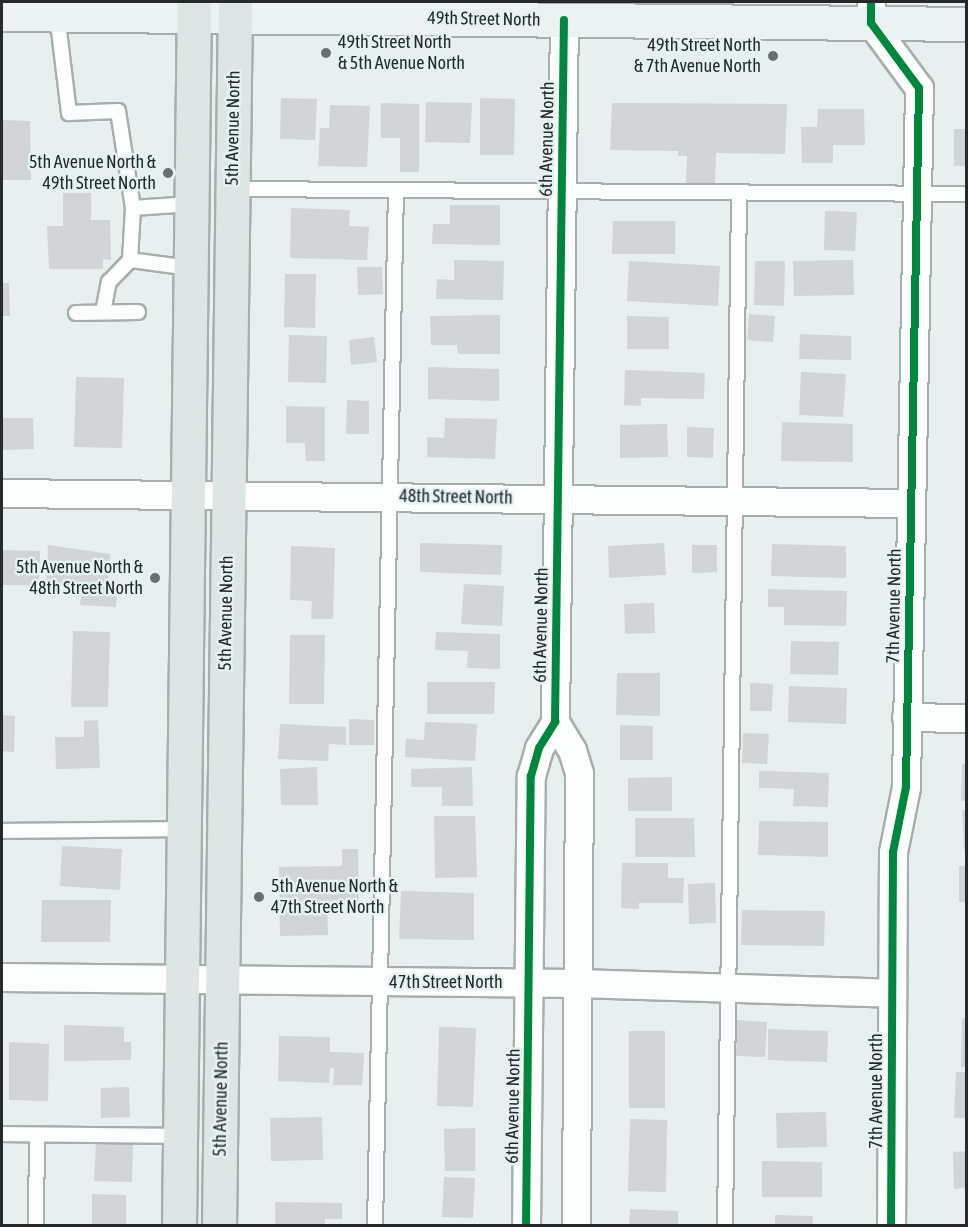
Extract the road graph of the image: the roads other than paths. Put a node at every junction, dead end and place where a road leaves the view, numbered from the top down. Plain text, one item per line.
1 (194, 9) edge
2 (235, 9) edge
3 (306, 9) edge
4 (511, 10) edge
5 (871, 12) edge
6 (2, 14) edge
7 (57, 15) junction
8 (564, 20) junction
9 (966, 24) edge
10 (232, 189) junction
11 (396, 190) junction
12 (562, 191) junction
13 (739, 192) junction
14 (917, 193) junction
15 (966, 194) edge
16 (191, 204) junction
17 (133, 208) junction
18 (130, 260) junction
19 (190, 268) junction
20 (103, 312) junction
21 (138, 312) dead end
22 (76, 313) dead end
23 (2, 493) edge
24 (188, 493) junction
25 (228, 493) junction
26 (392, 496) junction
27 (558, 498) junction
28 (735, 501) junction
29 (911, 503) junction
30 (906, 717) junction
31 (966, 718) edge
32 (555, 722) junction
33 (184, 829) junction
34 (2, 831) edge
35 (2, 977) edge
36 (182, 980) junction
37 (222, 981) junction
38 (378, 981) junction
39 (529, 982) junction
40 (577, 983) junction
41 (728, 988) junction
42 (891, 993) junction
43 (2, 1134) edge
44 (37, 1135) junction
45 (180, 1136) junction
46 (36, 1226) edge
47 (179, 1226) edge
48 (219, 1226) edge
49 (375, 1226) edge
50 (526, 1226) edge
51 (576, 1226) edge
52 (725, 1226) edge
53 (891, 1226) edge

1 - 2 main road, 49th Street North
1 - 7 main road, 49th Street North
1 - 16 main road
2 - 3 main road, 49th Street North
2 - 10 main road, 5th Avenue North
3 - 4 main road, 49th Street North
4 - 8 main road, 49th Street North
5 - 8 main road, 49th Street North
5 - 9 main road, 49th Street North
5 - 14 street, 7th Avenue North
6 - 7 main road, 49th Street North
7 - 17 lane
8 - 12 street, 6th Avenue North
10 - 11 lane
10 - 25 main road, 5th Avenue North
11 - 12 lane
11 - 26 lane
12 - 13 lane
12 - 27 street, 6th Avenue North
13 - 14 lane
13 - 28 lane
14 - 15 lane
14 - 29 street, 7th Avenue North
16 - 17 lane
16 - 19 main road
17 - 18 lane
18 - 19 lane
18 - 20 lane
19 - 24 main road
20 - 21 lane
20 - 22 lane
23 - 24 street, 48th Street North
24 - 25 street, 48th Street North
24 - 33 main road
25 - 26 street, 48th Street North
25 - 37 main road, 5th Avenue North
26 - 27 street, 48th Street North
26 - 38 lane
27 - 28 street, 48th Street North
27 - 32 street, 6th Avenue North
28 - 29 street, 48th Street North
28 - 41 lane
29 - 30 street, 7th Avenue North
30 - 31 street
30 - 42 street, 7th Avenue North
32 - 39 street, 6th Avenue North
32 - 40 street
33 - 34 lane
33 - 36 main road
35 - 36 street, 47th Street North
36 - 37 street, 47th Street North
36 - 45 main road
37 - 38 street, 47th Street North
37 - 48 main road, 5th Avenue North
38 - 39 street, 47th Street North
38 - 49 lane
39 - 40 street, 47th Street North
39 - 50 street, 6th Avenue North
40 - 41 street, 47th Street North
40 - 51 street
41 - 42 street, 47th Street North
41 - 52 lane
42 - 53 street, 7th Avenue North
43 - 44 lane
44 - 45 lane
44 - 46 lane
45 - 47 main road

